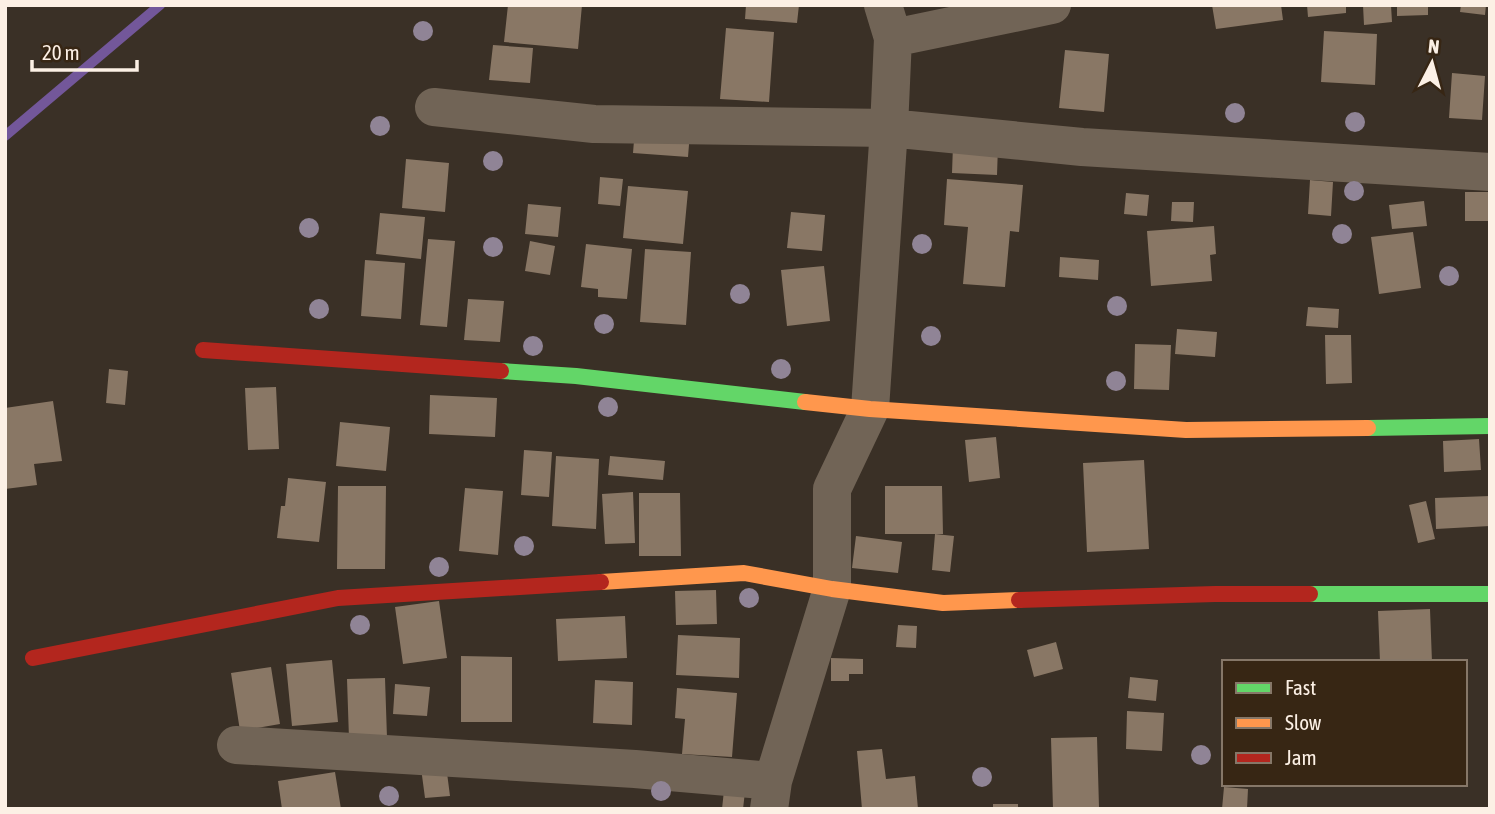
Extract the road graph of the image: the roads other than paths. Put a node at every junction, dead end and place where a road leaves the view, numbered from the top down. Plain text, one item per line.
1 (1052, 5) edge
2 (888, 22) edge
3 (434, 107) dead end
4 (889, 128) junction
5 (1490, 172) edge
6 (203, 350) dead end
7 (870, 409) junction
8 (1490, 426) edge
9 (832, 589) junction
10 (1490, 594) edge
11 (33, 659) dead end
12 (236, 745) dead end
13 (771, 795) edge

1 - 2 street
2 - 4 street
3 - 4 street
4 - 5 street
4 - 7 street
6 - 7 street
7 - 8 street
7 - 9 street
9 - 10 street
9 - 11 street
9 - 13 street
12 - 13 street

